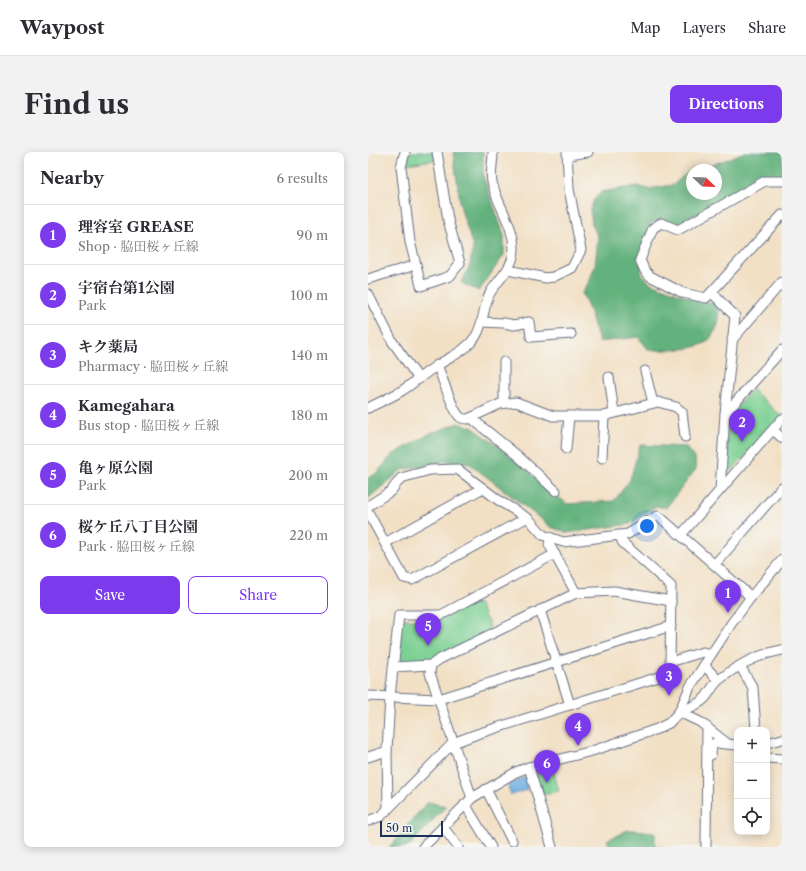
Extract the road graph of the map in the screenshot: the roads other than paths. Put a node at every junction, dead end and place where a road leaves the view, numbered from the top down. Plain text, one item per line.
1 (405, 152) edge
2 (437, 152) edge
3 (493, 152) edge
4 (588, 152) edge
5 (567, 154) edge
6 (782, 181) edge
7 (782, 215) edge
8 (416, 265) junction
9 (508, 270) junction
10 (368, 279) edge
11 (782, 282) edge
12 (712, 293) junction
13 (369, 299) edge
14 (482, 322) junction
15 (571, 334) dead end
16 (732, 340) junction
17 (782, 350) edge
18 (504, 362) dead end
19 (437, 365) junction
20 (645, 371) dead end
21 (609, 377) dead end
22 (419, 379) junction
23 (504, 402) junction
24 (653, 403) junction
25 (368, 408) edge
26 (614, 413) junction
27 (725, 414) junction
28 (569, 416) junction
29 (604, 416) junction
30 (471, 418) junction
31 (782, 419) edge
32 (773, 430) junction
33 (684, 437) dead end
34 (782, 438) edge
35 (566, 448) dead end
36 (602, 458) dead end
37 (782, 487) edge
38 (483, 488) junction
39 (720, 490) junction
40 (556, 491) dead end
41 (368, 506) edge
42 (368, 512) edge
43 (526, 518) junction
44 (618, 535) junction
45 (681, 535) junction
46 (551, 538) junction
47 (385, 543) junction
48 (555, 554) junction
49 (782, 560) edge
50 (715, 564) junction
51 (576, 593) junction
52 (751, 597) junction
53 (671, 600) junction
54 (540, 610) junction
55 (671, 626) junction
56 (780, 651) edge
57 (711, 654) junction
58 (556, 662) junction
59 (670, 662) junction
60 (431, 665) junction
61 (704, 665) junction
62 (394, 666) junction
63 (740, 666) junction
64 (718, 680) junction
65 (368, 696) edge
66 (390, 697) junction
67 (439, 699) junction
68 (570, 705) junction
69 (679, 712) junction
70 (707, 727) junction
71 (756, 727) edge
72 (782, 738) edge
73 (770, 742) edge
74 (453, 743) junction
75 (734, 746) edge
76 (387, 751) junction
77 (368, 757) edge
78 (770, 758) edge
79 (782, 759) edge
80 (529, 767) junction
81 (486, 789) junction
82 (706, 794) junction
83 (468, 801) junction
84 (388, 809) junction
85 (368, 821) edge
86 (443, 827) junction
87 (512, 841) dead end
88 (423, 847) edge
89 (458, 847) edge
90 (491, 847) edge
91 (552, 847) edge
92 (706, 847) edge

1 - 8 street
2 - 8 street
3 - 9 street
4 - 5 street
5 - 9 street
6 - 12 street
7 - 12 street
8 - 10 street
9 - 14 street
11 - 16 street
12 - 16 street
13 - 22 street
14 - 15 street
14 - 19 street
16 - 27 street
17 - 27 street
18 - 23 street
19 - 22 street
19 - 30 street
20 - 24 street
21 - 26 street
22 - 25 street
23 - 28 street
23 - 30 street
24 - 26 street
24 - 33 street
26 - 29 street
27 - 39 street
28 - 29 street
28 - 35 street
29 - 36 street
30 - 40 street
31 - 32 street
32 - 34 street
32 - 39 street
37 - 50 street
38 - 41 street
38 - 43 street
38 - 47 street
39 - 45 street
42 - 47 street
43 - 46 street
43 - 47 street
44 - 45 street
44 - 46 street
44 - 53 street
45 - 50 street
46 - 48 street
48 - 51 street
48 - 62 street
49 - 52 street
50 - 52 street
51 - 53 street
51 - 54 street
52 - 57 street
53 - 55 street
54 - 58 street
54 - 60 street
55 - 58 street
55 - 59 street
56 - 63 street
57 - 59 street
57 - 61 street
58 - 67 street
58 - 68 street
59 - 68 street
60 - 62 street
60 - 67 street
61 - 64 street
61 - 69 street
62 - 66 street
63 - 64 street
63 - 71 street
64 - 69 street
65 - 66 street
66 - 67 street
66 - 76 street
67 - 74 street
68 - 74 street
69 - 70 street
69 - 80 street
70 - 75 street
70 - 82 street
72 - 73 street
74 - 83 street
74 - 84 street
75 - 82 street
76 - 77 street
76 - 84 street
78 - 79 street
80 - 81 street
80 - 91 street
81 - 83 street
81 - 87 street
82 - 92 street
83 - 86 street
83 - 90 street
84 - 85 street
86 - 88 street
86 - 89 street

